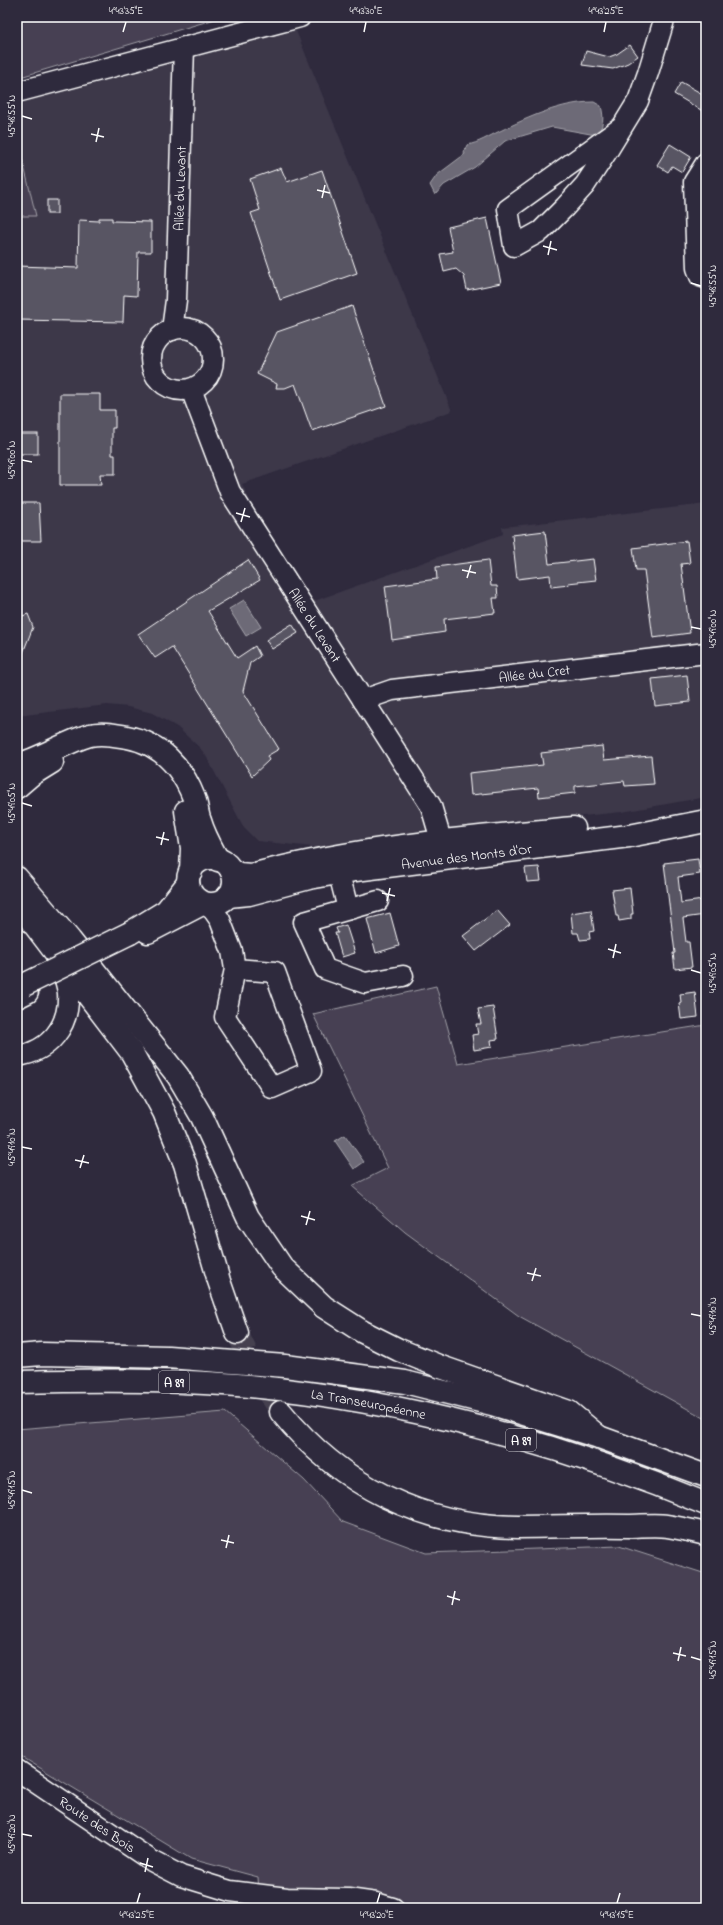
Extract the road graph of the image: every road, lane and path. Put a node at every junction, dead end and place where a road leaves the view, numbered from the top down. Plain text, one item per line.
1 (300, 17) edge
2 (665, 17) edge
3 (184, 47) junction
4 (17, 92) edge
5 (622, 127) junction
6 (706, 163) edge
7 (706, 278) edge
8 (172, 330) junction
9 (191, 389) junction
10 (706, 653) edge
11 (363, 700) junction
12 (17, 765) edge
13 (17, 787) edge
14 (706, 808) edge
15 (706, 821) edge
16 (443, 849) junction
17 (337, 864) junction
18 (225, 865) junction
19 (189, 877) junction
20 (17, 878) edge
21 (378, 901) dead end
22 (17, 902) edge
23 (218, 905) junction
24 (348, 909) junction
25 (132, 937) junction
26 (58, 957) junction
27 (235, 969) junction
28 (403, 976) dead end
29 (21, 991) edge
30 (17, 1056) edge
31 (237, 1333) tunnel mouth
32 (17, 1356) edge
33 (17, 1382) edge
34 (281, 1412) tunnel mouth
35 (599, 1437) junction
36 (706, 1476) edge
37 (706, 1504) edge
38 (706, 1534) edge
39 (17, 1770) edge
40 (393, 1908) edge

1 - 3 street
2 - 5 street
3 - 4 street
3 - 8 street, Allée du Levant
5 - 5 street
6 - 7 street
8 - 9 street
8 - 9 street
9 - 11 street, Allée du Levant
10 - 11 street, Allée du Cret
11 - 16 street, Allée du Levant
12 - 18 main road
13 - 19 main road
14 - 16 main road, Avenue des Monts d'Or
15 - 16 main road, Avenue des Monts d'Or
16 - 17 main road, Avenue des Monts d'Or
17 - 18 main road, Avenue des Monts d'Or
17 - 23 main road, Avenue des Monts d'Or
17 - 24 street
18 - 19 main road
18 - 23 main road
19 - 23 main road
19 - 25 main road
20 - 35 main road
21 - 24 street
22 - 26 main road
23 - 25 main road
23 - 27 street
24 - 28 street
25 - 29 main road, bridge
26 - 30 street
26 - 31 main road
27 - 27 street
32 - 35 main road, La Transeuropéenne / A 89
33 - 37 main road, La Transeuropéenne / A 89
34 - 38 main road
35 - 36 main road, La Transeuropéenne / A 89
39 - 40 street, Route des Bois

